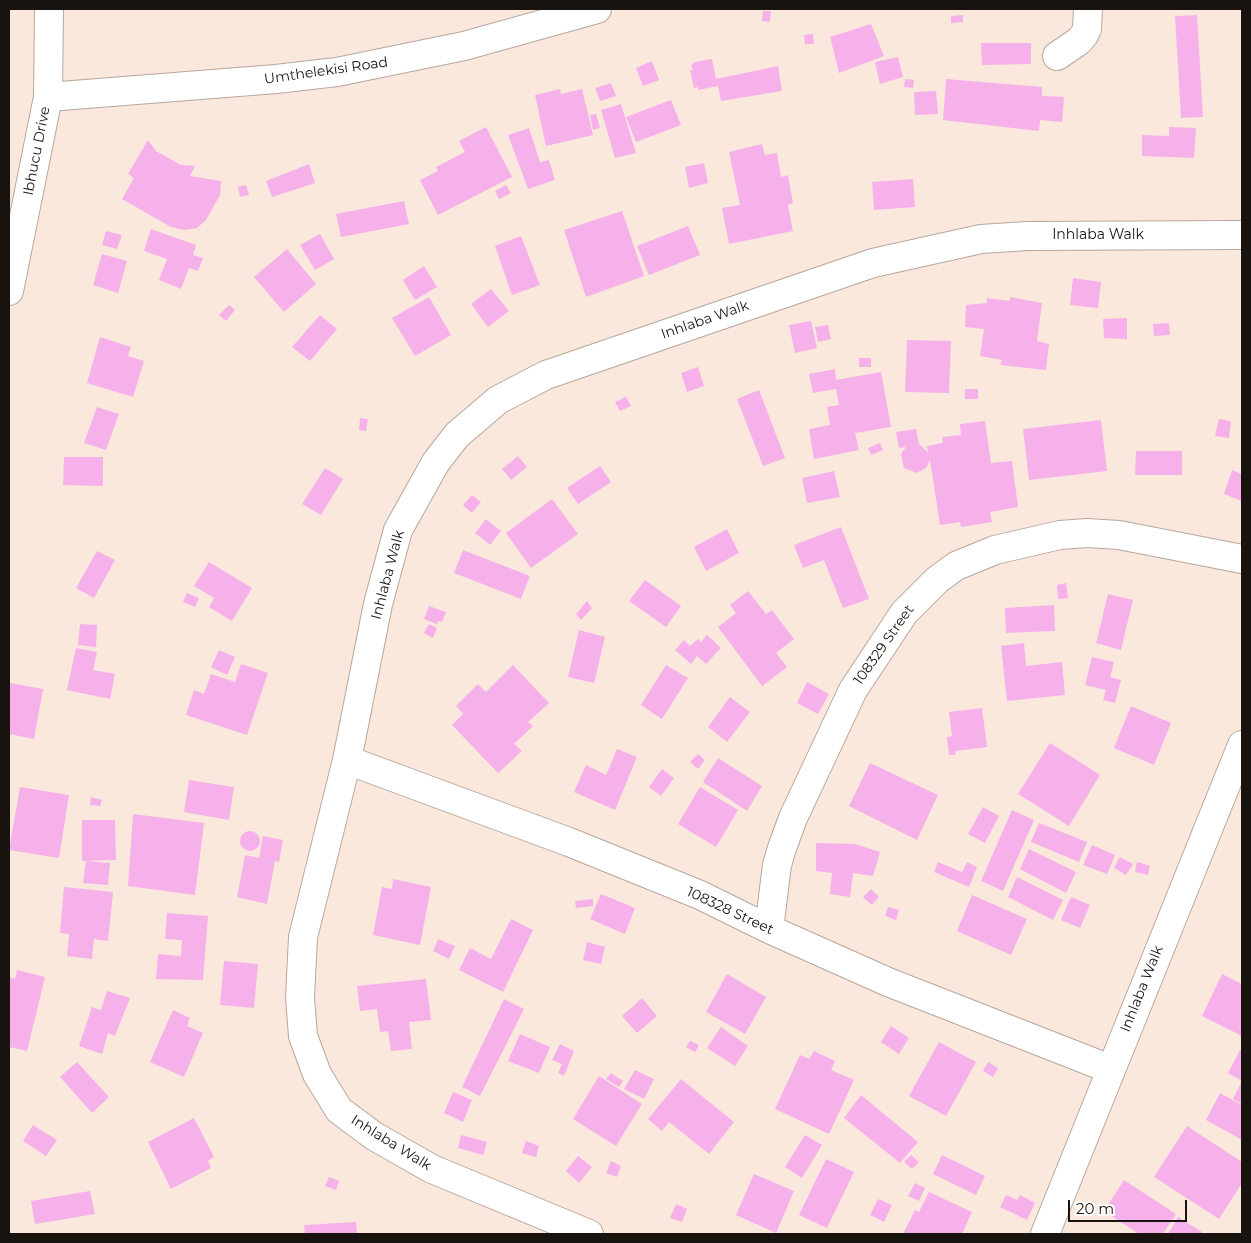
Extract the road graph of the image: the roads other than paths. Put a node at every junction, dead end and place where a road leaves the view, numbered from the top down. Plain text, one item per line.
1 (49, 9) edge
2 (598, 9) edge
3 (1088, 9) edge
4 (1057, 56) dead end
5 (48, 97) junction
6 (1242, 235) edge
7 (9, 291) edge
8 (1242, 559) edge
9 (1242, 745) edge
10 (347, 760) junction
11 (769, 929) junction
12 (1110, 1069) junction
13 (589, 1234) edge
14 (1045, 1234) edge

1 - 5 street, Ibhucu Drive
2 - 5 street, Umthelekisi Road
3 - 4 street
5 - 7 street, Ibhucu Drive
6 - 10 street, Inhlaba Walk
8 - 11 street, 108329 Street
9 - 12 street, Inhlaba Walk
10 - 11 street, 108328 Street
10 - 13 street, Inhlaba Walk
11 - 12 street, 108328 Street
12 - 14 street, Inhlaba Walk

